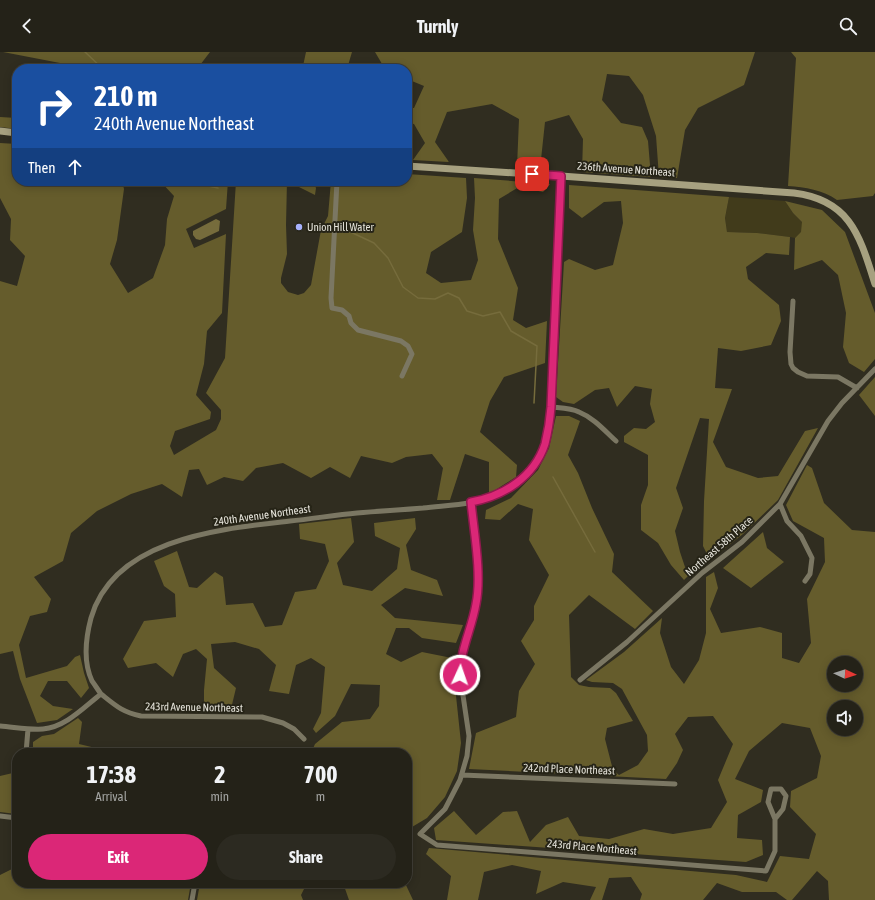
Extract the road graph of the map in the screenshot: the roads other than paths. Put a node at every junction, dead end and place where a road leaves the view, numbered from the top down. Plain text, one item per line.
1 (0, 132) edge
2 (12, 133) edge
3 (412, 166) edge
4 (561, 176) junction
5 (337, 186) edge
6 (875, 284) edge
7 (792, 301) dead end
8 (875, 369) edge
9 (402, 376) dead end
10 (857, 388) junction
11 (551, 407) junction
12 (616, 441) dead end
13 (471, 502) junction
14 (780, 504) junction
15 (806, 582) dead end
16 (580, 680) dead end
17 (101, 694) junction
18 (0, 726) edge
19 (28, 729) junction
20 (304, 739) dead end
21 (26, 748) edge
22 (462, 775) junction
23 (675, 784) dead end
24 (0, 816) edge
25 (12, 817) edge
26 (775, 819) junction
27 (194, 888) edge
28 (192, 900) edge

1 - 2 street
3 - 4 street, 236th Avenue Northeast
4 - 6 street, 236th Avenue Northeast
4 - 11 street, 240th Avenue Northeast
5 - 9 street
7 - 10 street
8 - 10 street, Northeast 58th Place
10 - 14 street, Northeast 58th Place
11 - 12 street
11 - 13 street, 240th Avenue Northeast
13 - 17 street, 240th Avenue Northeast
13 - 22 street
14 - 15 street
14 - 16 street, Northeast 58th Place
17 - 19 street
17 - 20 street, 243rd Avenue Northeast
18 - 19 street
19 - 21 street
22 - 23 street, 242nd Place Northeast
22 - 26 street, 243rd Place Northeast
24 - 25 street
26 - 26 street
27 - 28 street

